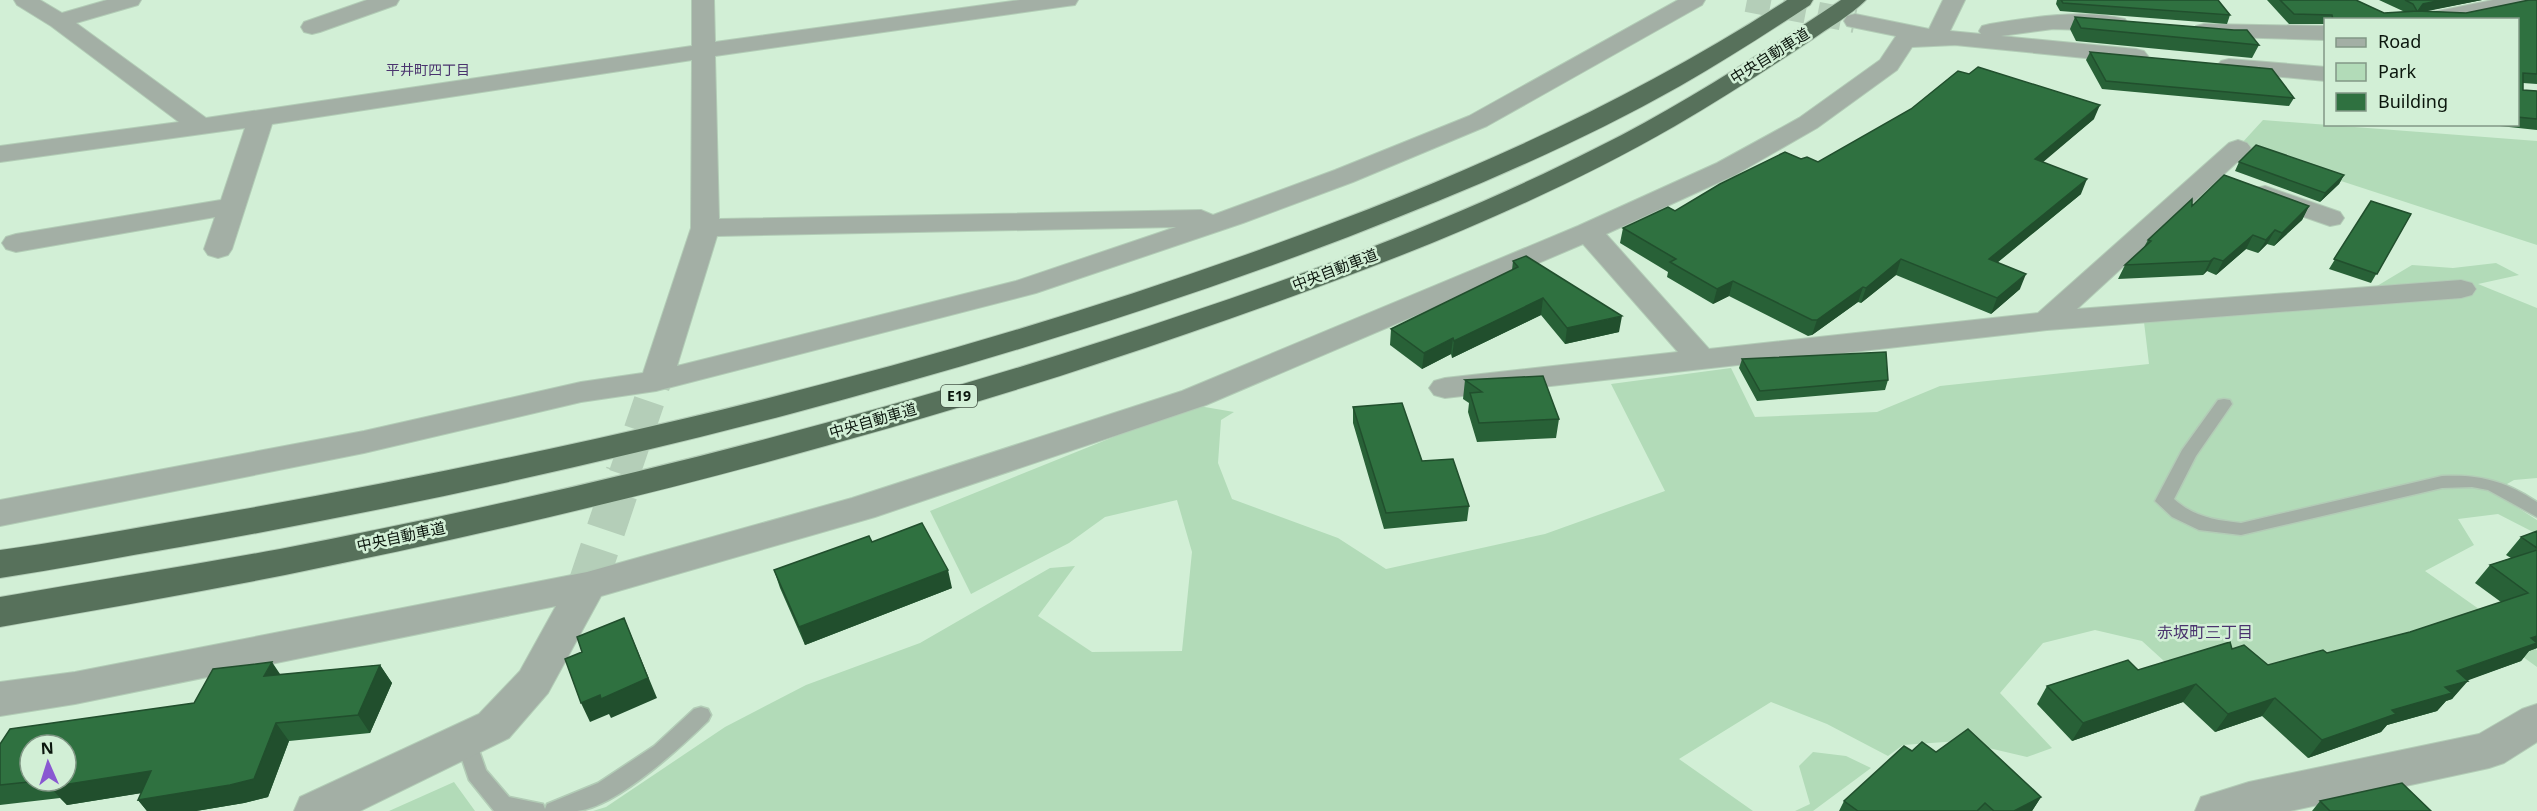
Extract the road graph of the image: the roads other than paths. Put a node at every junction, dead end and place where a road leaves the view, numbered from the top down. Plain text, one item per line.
1 (25, 0) edge
2 (130, 0) edge
3 (388, 0) edge
4 (703, 0) edge
5 (1067, 0) edge
6 (1694, 0) edge
7 (1802, 0) edge
8 (1954, 0) edge
9 (2525, 0) edge
10 (1855, 11) edge
11 (2436, 18) edge
12 (59, 21) junction
13 (2139, 26) edge
14 (312, 27) dead end
15 (2184, 29) edge
16 (2324, 33) edge
17 (1946, 38) junction
18 (703, 51) junction
19 (2154, 58) edge
20 (2213, 64) edge
21 (2324, 74) edge
22 (261, 118) junction
23 (201, 126) junction
24 (2238, 147) dead end
25 (4, 160) edge
26 (2228, 180) junction
27 (232, 206) junction
28 (1233, 217) junction
29 (2328, 220) dead end
30 (705, 228) junction
31 (1588, 232) junction
32 (16, 243) dead end
33 (218, 249) dead end
34 (2461, 289) dead end
35 (2047, 321) junction
36 (1702, 360) junction
37 (656, 381) junction
38 (1444, 388) dead end
39 (2224, 404) dead end
40 (2537, 511) edge
41 (0, 513) edge
42 (0, 564) edge
43 (587, 586) junction
44 (0, 612) edge
45 (0, 699) edge
46 (701, 715) dead end
47 (2537, 721) edge
48 (466, 740) junction
49 (316, 811) edge
50 (535, 811) edge
51 (555, 811) edge
52 (2217, 811) edge

1 - 12 street
2 - 12 street
3 - 14 street
4 - 18 street
5 - 18 street
6 - 28 street
7 - 42 highway, 中央自動車道 / E19
8 - 17 street
9 - 11 street
10 - 17 street
10 - 44 highway, 中央自動車道 / E19
12 - 23 street
13 - 17 street
15 - 16 street
17 - 19 street
17 - 31 street
18 - 22 street
18 - 30 street
20 - 21 street
22 - 23 street
22 - 27 street
23 - 25 street
24 - 26 street
26 - 29 street
26 - 35 street
27 - 32 street
27 - 33 street
28 - 30 street
28 - 37 street
30 - 37 street
31 - 36 street
31 - 43 street
34 - 35 street
35 - 36 street
36 - 38 street
37 - 41 street
39 - 40 lane
43 - 45 street
43 - 48 street
46 - 51 lane
47 - 52 street
48 - 49 street
48 - 50 lane

